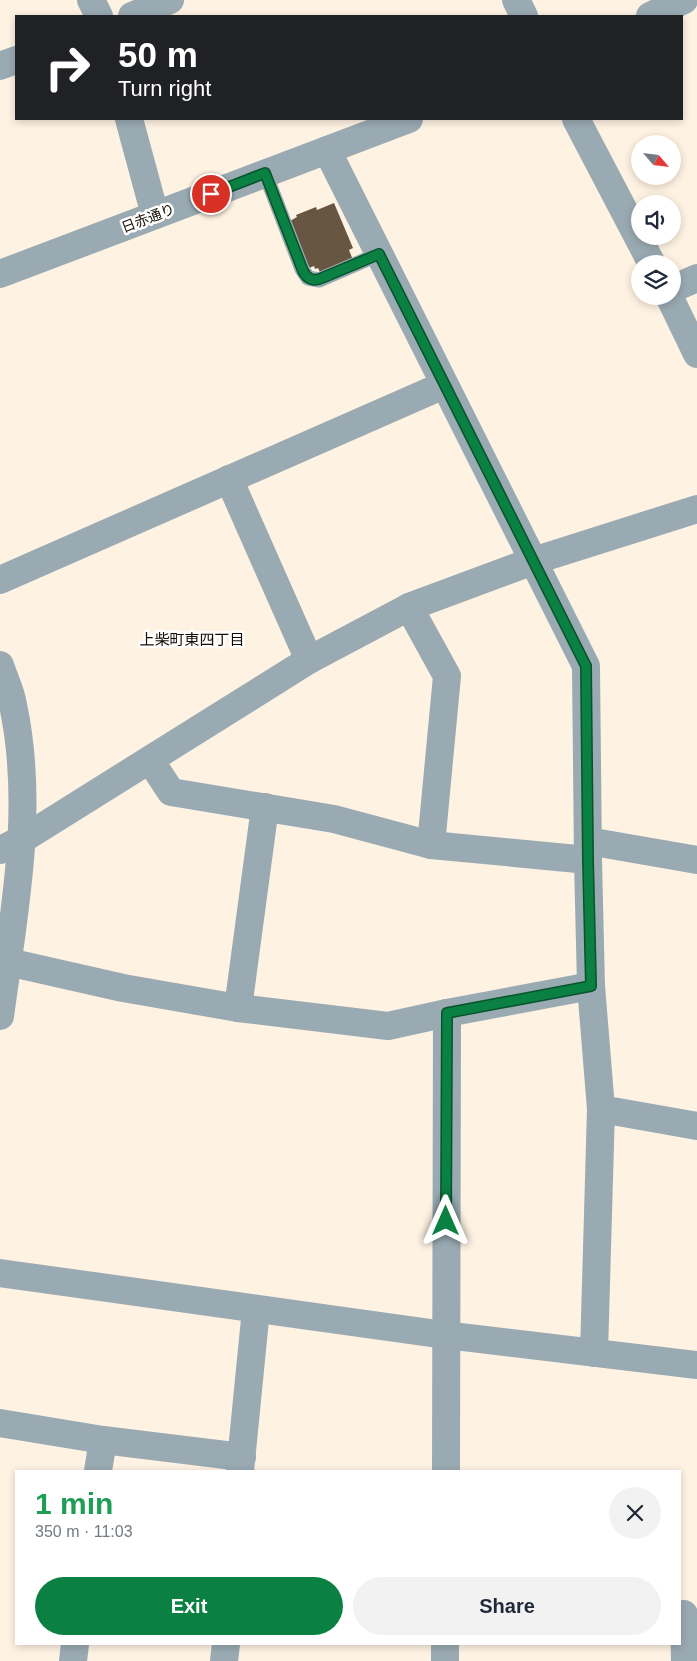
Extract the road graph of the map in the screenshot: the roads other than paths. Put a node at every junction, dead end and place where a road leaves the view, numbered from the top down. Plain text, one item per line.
1 (91, 0) edge
2 (170, 0) edge
3 (516, 0) edge
4 (684, 0) edge
5 (98, 15) edge
6 (134, 15) edge
7 (524, 15) edge
8 (652, 15) edge
9 (15, 60) edge
10 (0, 66) edge
11 (129, 120) edge
12 (406, 120) edge
13 (577, 120) edge
14 (327, 150) junction
15 (265, 173) junction
16 (155, 215) junction
17 (379, 254) junction
18 (647, 255) edge
19 (0, 274) edge
20 (697, 278) edge
21 (681, 285) edge
22 (673, 305) edge
23 (697, 354) edge
24 (444, 385) junction
25 (229, 479) junction
26 (697, 509) edge
27 (533, 561) junction
28 (0, 580) edge
29 (409, 606) junction
30 (309, 660) junction
31 (0, 665) edge
32 (150, 760) junction
33 (265, 807) junction
34 (12, 845) edge
35 (431, 845) junction
36 (588, 851) junction
37 (697, 860) edge
38 (8, 962) junction
39 (591, 986) junction
40 (238, 1008) junction
41 (447, 1013) junction
42 (0, 1016) edge
43 (601, 1109) junction
44 (697, 1126) edge
45 (0, 1273) edge
46 (256, 1308) junction
47 (445, 1335) junction
48 (594, 1353) junction
49 (697, 1365) edge
50 (0, 1424) edge
51 (103, 1440) junction
52 (241, 1464) edge
53 (98, 1470) edge
54 (446, 1470) edge
55 (687, 1614) edge
56 (75, 1645) edge
57 (226, 1645) edge
58 (445, 1645) edge
59 (73, 1661) edge
60 (224, 1661) edge
61 (445, 1661) edge
62 (685, 1661) edge

1 - 5 street
2 - 6 street
3 - 7 street
4 - 8 street
9 - 10 street
11 - 16 street
12 - 14 street, 日赤通り
13 - 18 street
14 - 15 street, 日赤通り
14 - 17 street
15 - 16 street, 日赤通り
15 - 17 lane
16 - 19 street, 日赤通り
17 - 24 street
20 - 21 street
22 - 23 street
24 - 25 street
24 - 27 street
25 - 28 street
25 - 30 street
26 - 27 street
27 - 29 street
27 - 36 street
29 - 30 street
29 - 35 street
30 - 32 street
31 - 34 street
32 - 33 street
32 - 34 street
33 - 35 street
33 - 40 street
34 - 38 street
35 - 36 street
36 - 37 street
36 - 39 street
38 - 40 street
38 - 42 street
39 - 41 street
39 - 43 street
40 - 41 street
41 - 47 street
43 - 44 street
43 - 48 street
45 - 46 street
46 - 47 street
46 - 52 street
47 - 48 street
47 - 54 street
48 - 49 street
50 - 51 street
51 - 52 street
51 - 53 street
55 - 62 street
56 - 59 street
57 - 60 street
58 - 61 street

